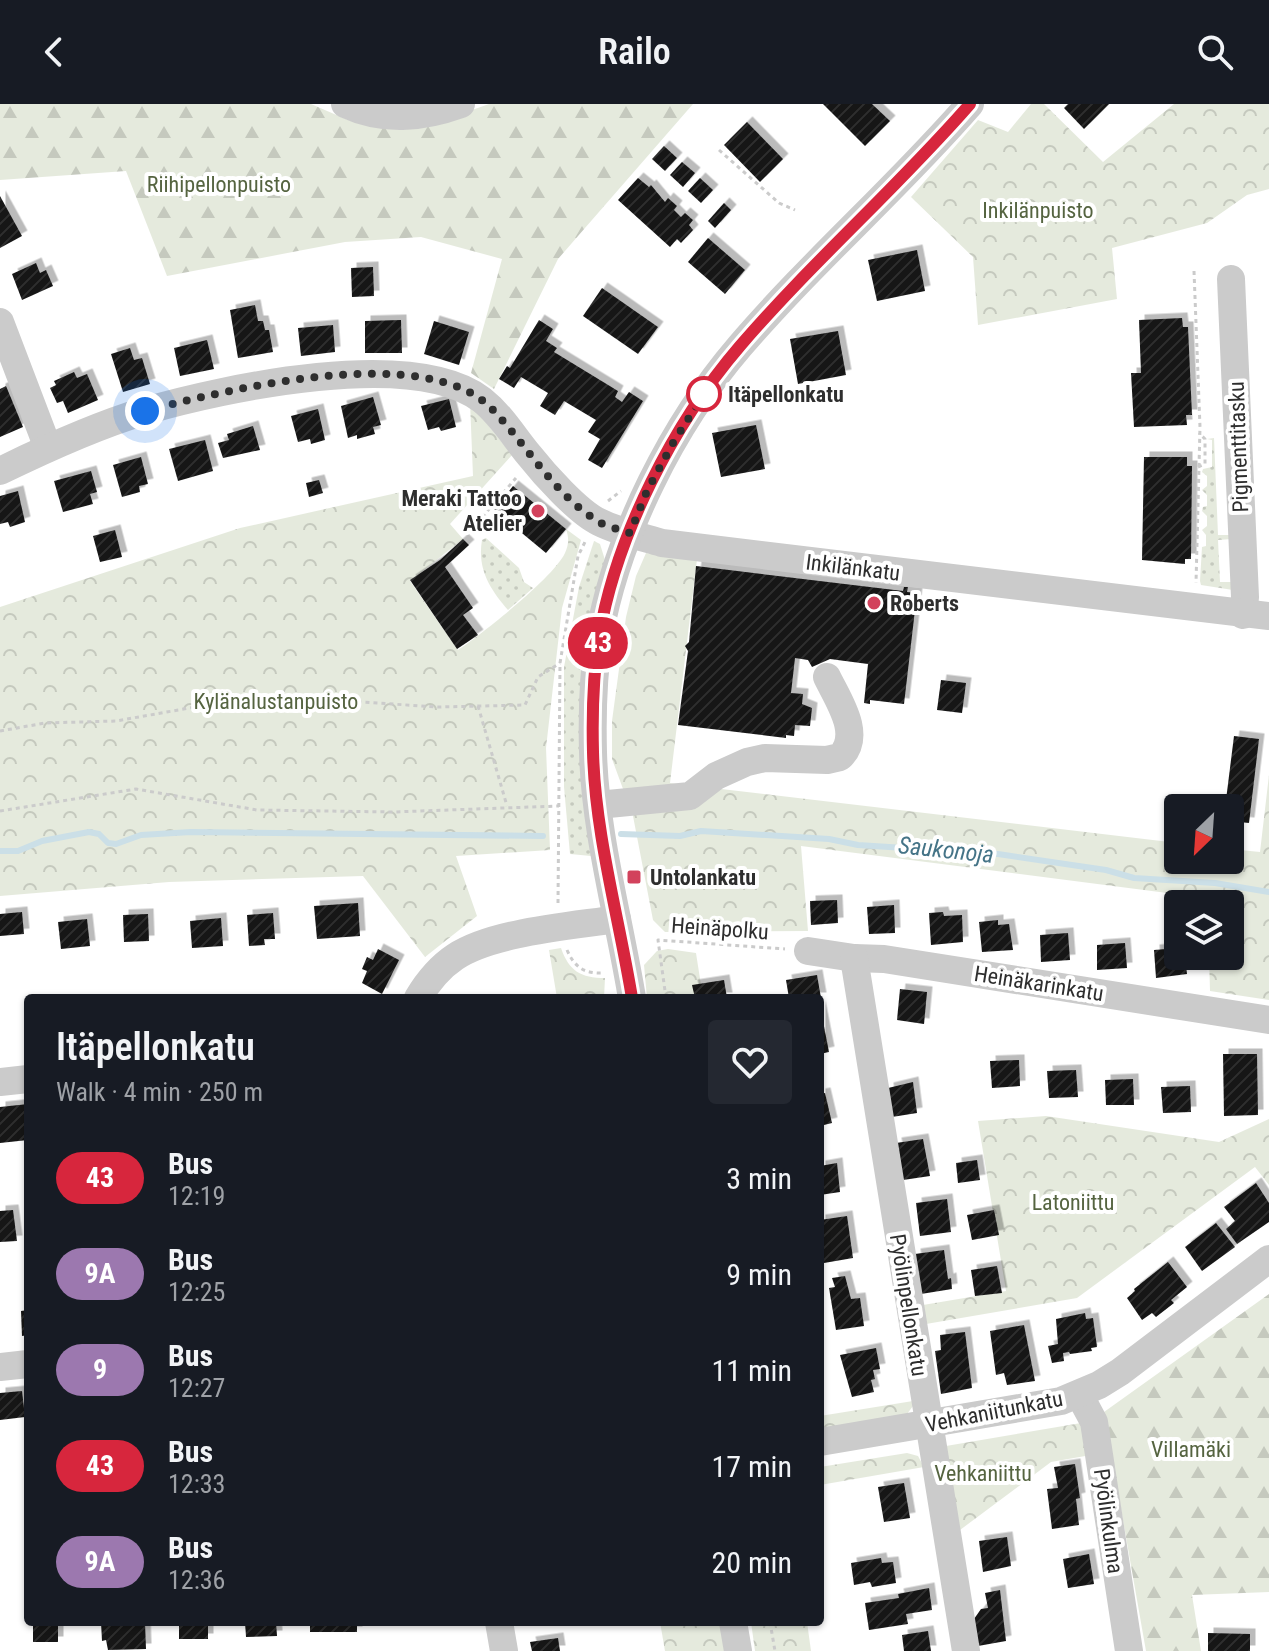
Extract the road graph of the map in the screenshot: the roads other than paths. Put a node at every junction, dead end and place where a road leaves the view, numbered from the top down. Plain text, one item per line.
1 (345, 104) edge
2 (461, 104) edge
3 (970, 104) edge
4 (1231, 279) dead end
5 (0, 322) edge
6 (48, 448) junction
7 (0, 471) edge
8 (630, 533) junction
9 (1256, 615) edge
10 (827, 677) dead end
11 (598, 805) junction
12 (617, 919) junction
13 (808, 951) road end
14 (854, 958) junction
15 (421, 994) edge
16 (631, 994) edge
17 (1269, 1020) edge
18 (24, 1079) edge
19 (0, 1082) edge
20 (1269, 1259) edge
21 (24, 1364) edge
22 (0, 1367) edge
23 (1079, 1394) junction
24 (928, 1424) junction
25 (824, 1441) edge
26 (500, 1626) edge
27 (734, 1626) edge
28 (504, 1651) edge
29 (738, 1651) edge
30 (966, 1651) edge
31 (1129, 1651) edge

1 - 2 street
3 - 8 street
4 - 9 street, Pigmenttitasku
5 - 6 street
6 - 7 street, Inkilänkatu
6 - 8 street, Inkilänkatu
8 - 9 street, Inkilänkatu
8 - 11 street
10 - 11 street
11 - 12 street
12 - 15 street
12 - 16 street
13 - 14 street, Heinäkarinkatu
14 - 17 street, Heinäkarinkatu
14 - 24 street, Pyölinpellonkatu
18 - 19 street
20 - 23 street, Vehkaniitunkatu
21 - 22 street
23 - 24 street, Vehkaniitunkatu
23 - 31 street, Pyölinkulma
24 - 25 street, Vehkaniitunkatu
24 - 30 street, Pyölinpellonkatu
26 - 28 street
27 - 29 street

